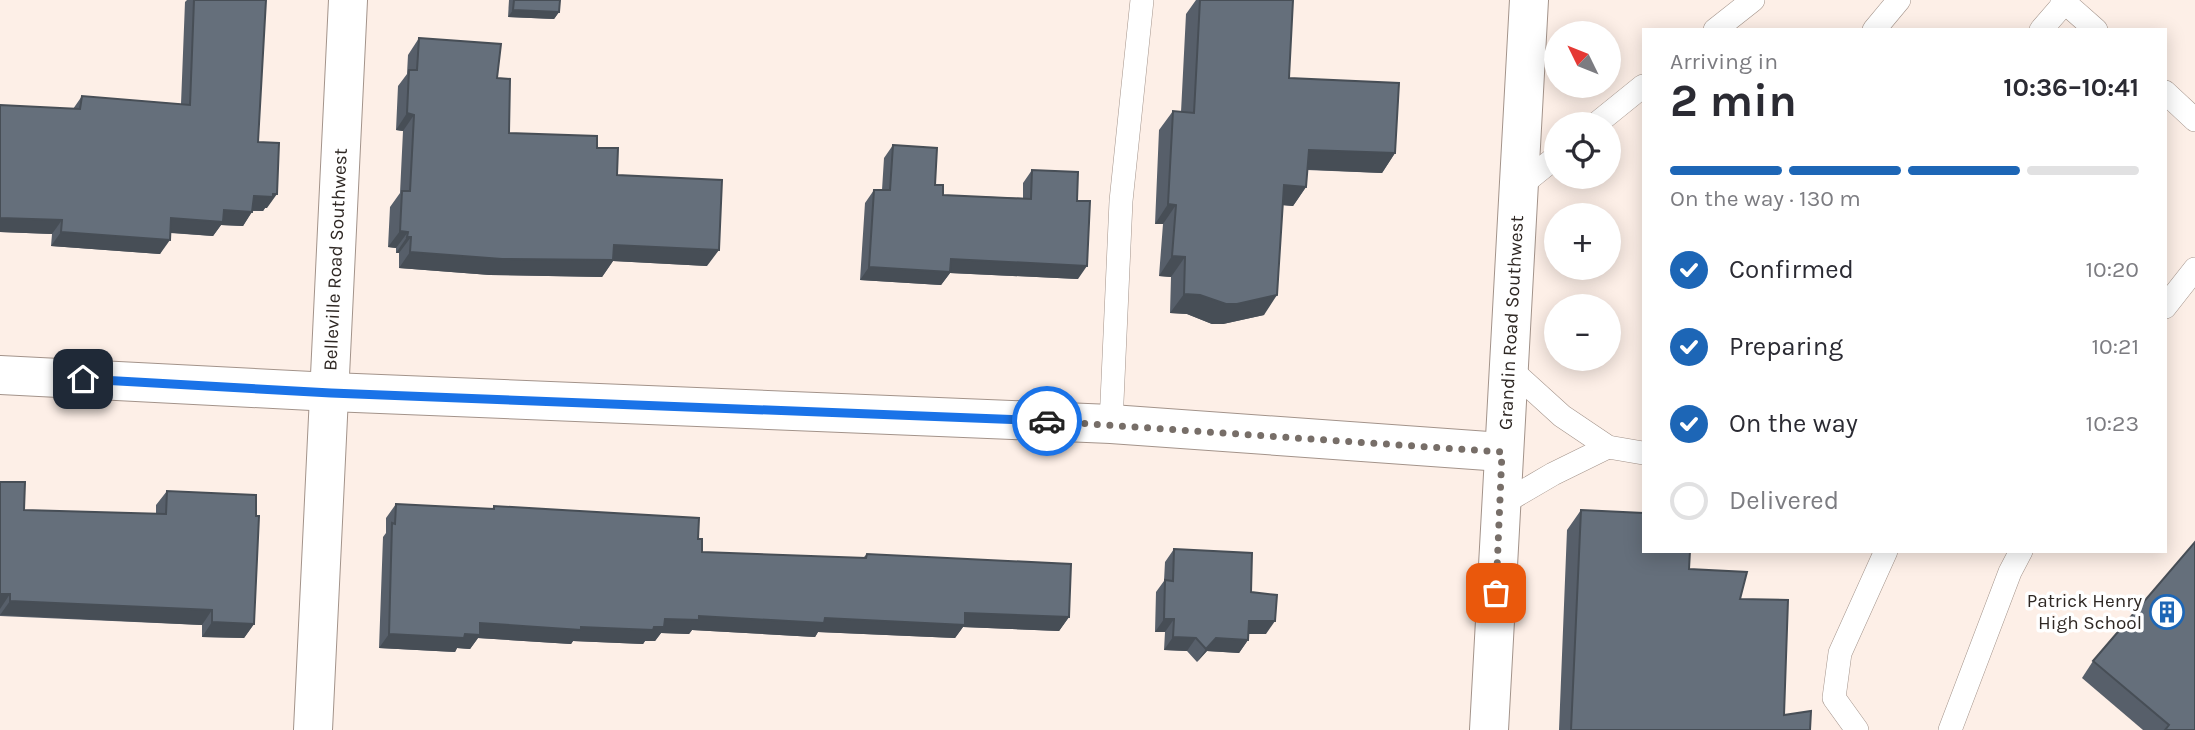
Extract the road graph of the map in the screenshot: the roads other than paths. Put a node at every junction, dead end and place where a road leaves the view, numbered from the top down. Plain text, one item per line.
1 (348, 0) edge
2 (1142, 0) edge
3 (1529, 0) edge
4 (1753, 0) edge
5 (1899, 0) edge
6 (2064, 1) edge
7 (1718, 28) edge
8 (1876, 28) edge
9 (2043, 28) edge
10 (2094, 28) edge
11 (1642, 87) edge
12 (2167, 94) edge
13 (1611, 112) edge
14 (2195, 120) edge
15 (1544, 167) edge
16 (1520, 186) junction
17 (2195, 269) edge
18 (2167, 304) edge
19 (1508, 367) junction
20 (0, 375) edge
21 (331, 393) junction
22 (1111, 424) junction
23 (1608, 447) junction
24 (1502, 452) junction
25 (1642, 453) edge
26 (1500, 505) junction
27 (1884, 553) edge
28 (2020, 553) edge
29 (313, 730) edge
30 (1489, 730) edge
31 (1857, 730) edge
32 (1950, 730) edge

1 - 21 street, Belleville Road Southwest
2 - 22 lane
3 - 16 street, Grandin Road Southwest
4 - 7 lane
5 - 8 lane
6 - 9 lane
6 - 10 lane
11 - 13 lane
12 - 14 lane
15 - 16 lane
16 - 19 street, Grandin Road Southwest
17 - 18 lane
19 - 23 lane
19 - 24 street, Grandin Road Southwest
20 - 21 street
21 - 22 street
21 - 29 street, Belleville Road Southwest
22 - 24 street
23 - 25 lane
23 - 26 lane
24 - 26 street, Grandin Road Southwest
26 - 30 street, Grandin Road Southwest
27 - 31 lane
28 - 32 lane

